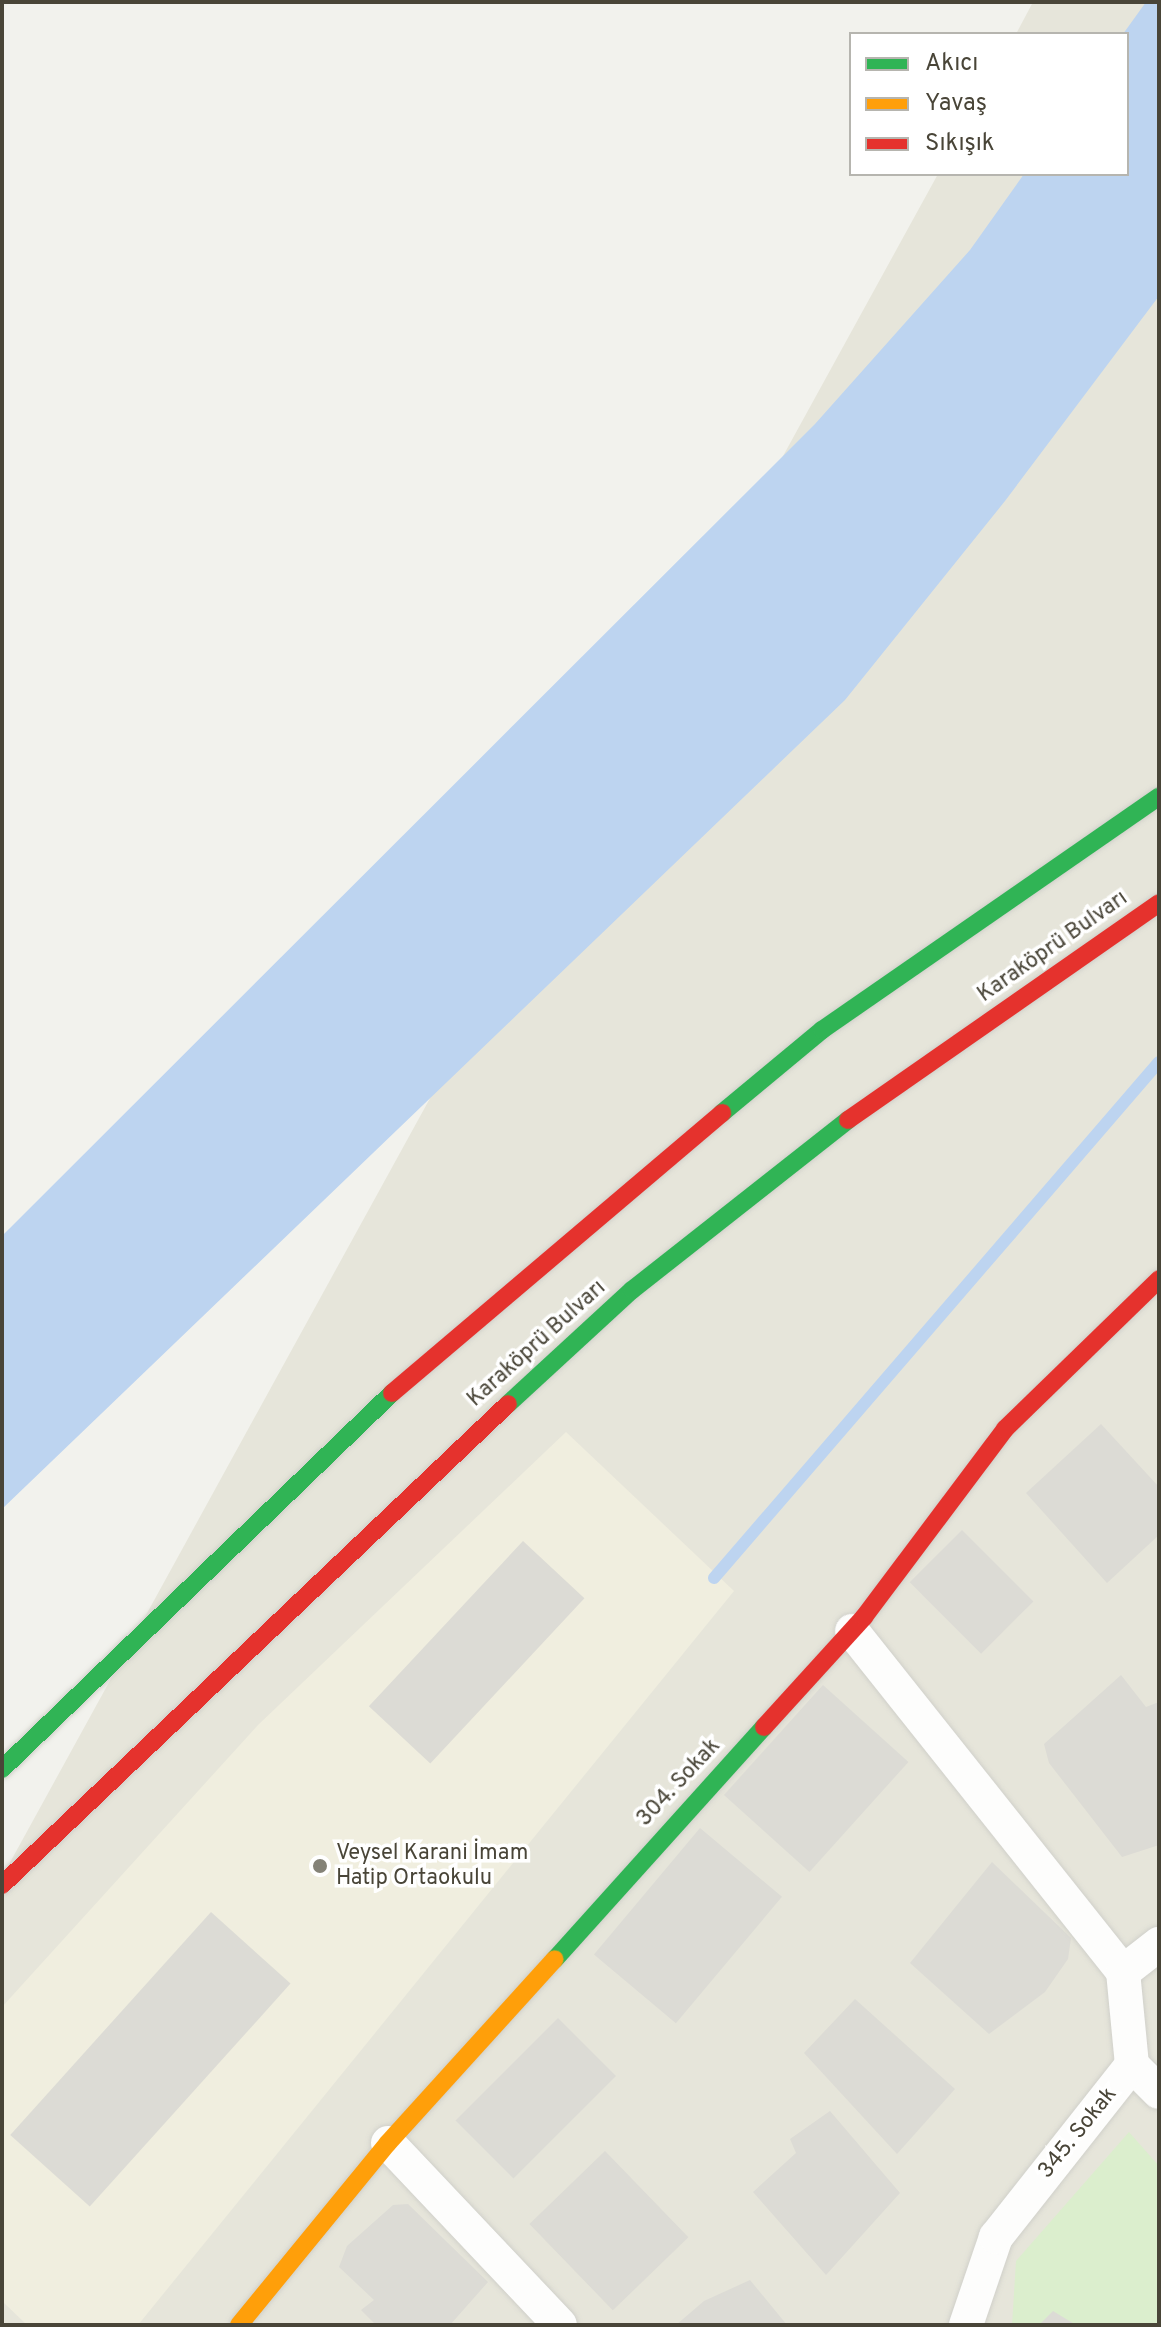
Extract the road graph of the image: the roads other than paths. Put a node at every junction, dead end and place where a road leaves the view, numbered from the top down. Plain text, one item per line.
1 (1159, 797) edge
2 (1159, 903) edge
3 (1159, 1279) edge
4 (852, 1631) junction
5 (2, 1769) edge
6 (2, 1885) edge
7 (1159, 1944) edge
8 (1123, 1972) junction
9 (1132, 2065) junction
10 (1159, 2092) edge
11 (388, 2143) junction
12 (239, 2325) edge
13 (560, 2325) edge
14 (966, 2325) edge

1 - 5 main road
2 - 6 main road, Karaköprü Bulvarı
3 - 4 main road, 304. Sokak
4 - 8 street
4 - 11 main road, 304. Sokak
7 - 8 street
8 - 9 street, 345. Sokak
9 - 10 street
9 - 14 street, 345. Sokak
11 - 12 main road, 304. Sokak
11 - 13 street

